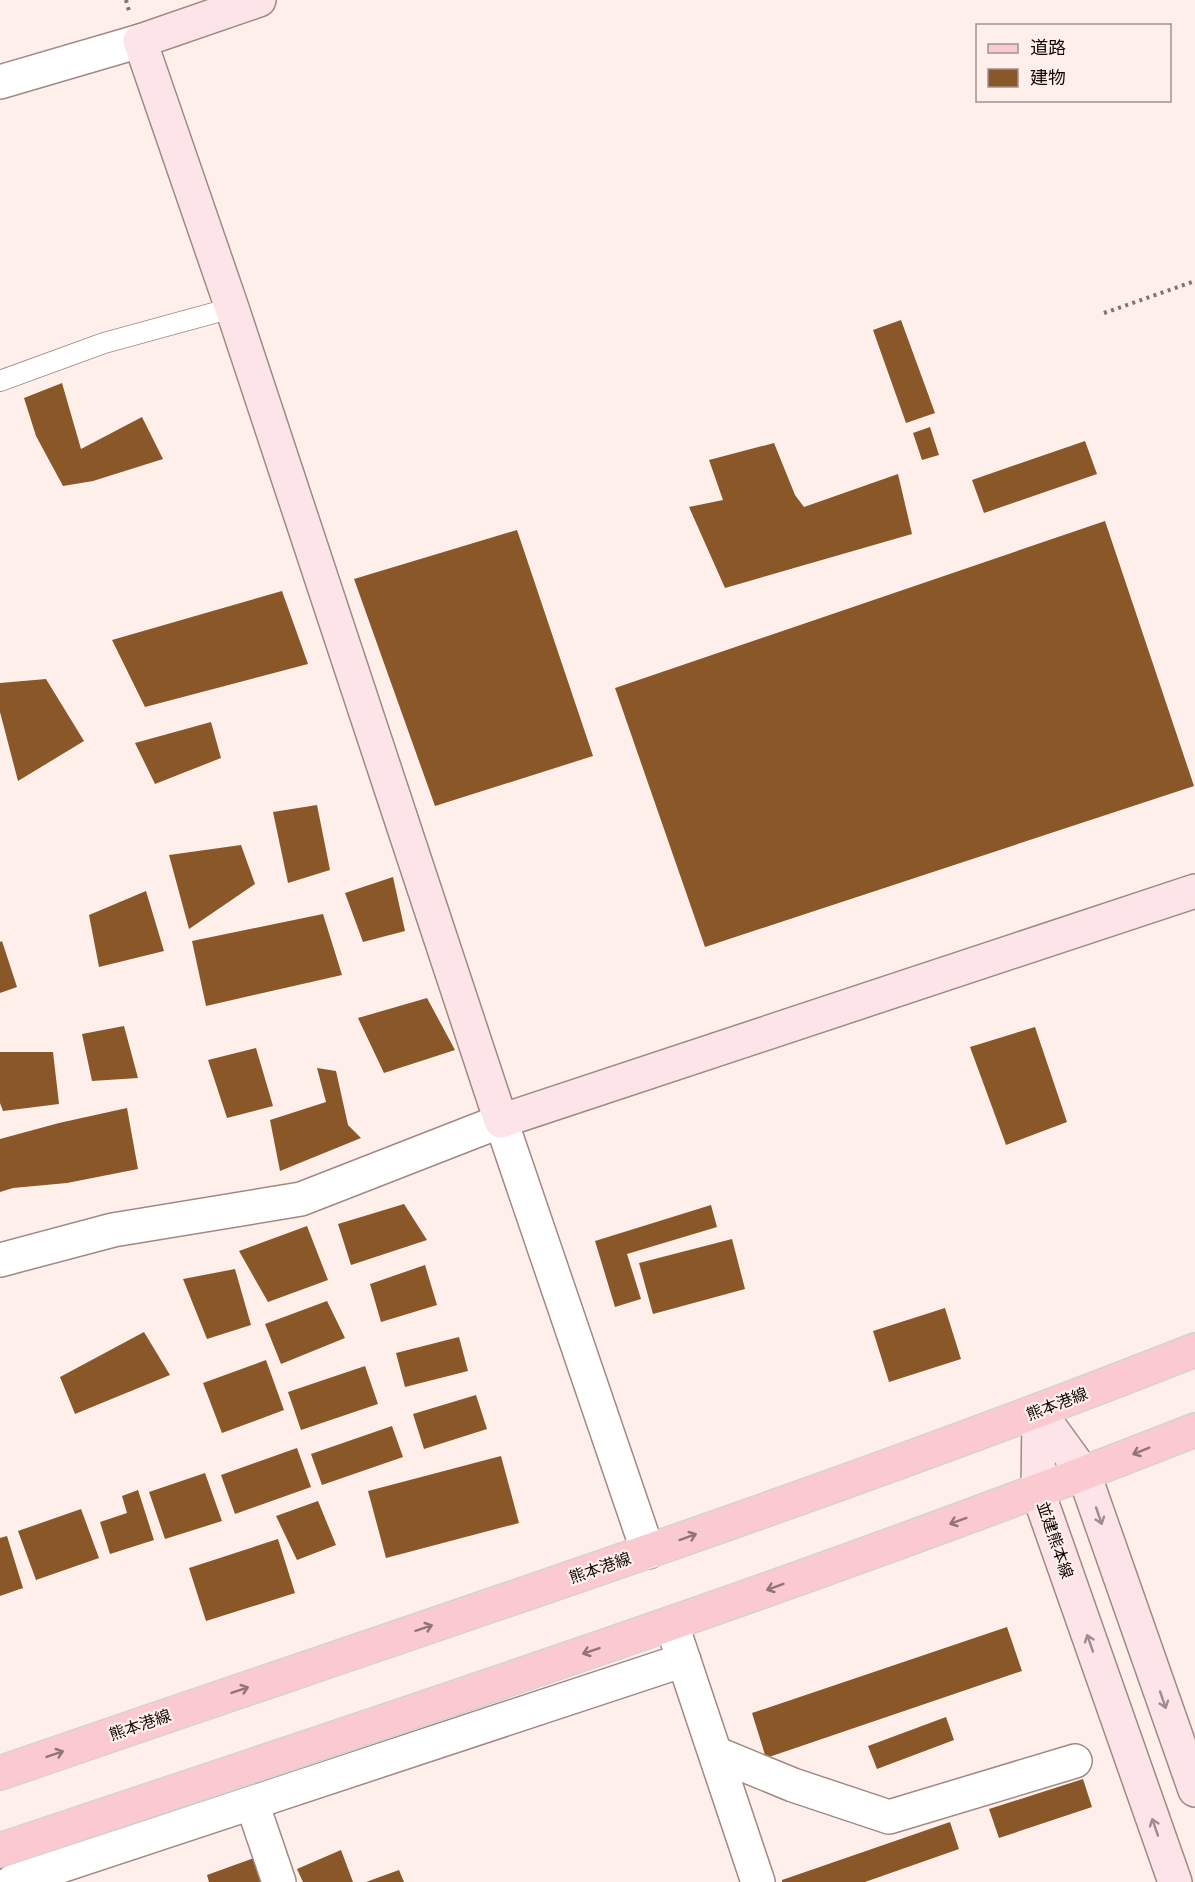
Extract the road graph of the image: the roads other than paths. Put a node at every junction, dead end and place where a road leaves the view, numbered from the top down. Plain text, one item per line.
1 (259, 0) edge
2 (140, 41) junction
3 (0, 82) edge
4 (232, 308) junction
5 (0, 381) edge
6 (1195, 891) edge
7 (501, 1121) junction
8 (0, 1260) edge
9 (1195, 1350) edge
10 (1039, 1412) junction
11 (1195, 1430) edge
12 (1084, 1474) junction
13 (1038, 1492) junction
14 (648, 1552) junction
15 (672, 1624) junction
16 (684, 1660) junction
17 (715, 1753) junction
18 (1075, 1761) dead end
19 (0, 1773) edge
20 (1195, 1790) edge
21 (252, 1803) junction
22 (0, 1850) edge
23 (12, 1882) edge
24 (279, 1882) edge
25 (758, 1882) edge
26 (1174, 1882) edge

1 - 2 street
2 - 3 street
2 - 4 street
4 - 5 lane
4 - 7 street
6 - 7 street
7 - 8 street
7 - 14 street
9 - 10 main road, 熊本港線
10 - 12 street
10 - 13 street, 並建熊本線
14 -> 10 main road, 熊本港線
11 -> 12 main road
12 - 13 main road
12 -> 20 street
13 -> 15 main road
26 -> 13 street, 並建熊本線
19 -> 14 main road, 熊本港線
15 - 16 street
15 -> 22 main road
16 - 17 street
16 - 21 street
17 - 18 street
17 - 25 street
21 - 23 street
21 - 24 street

